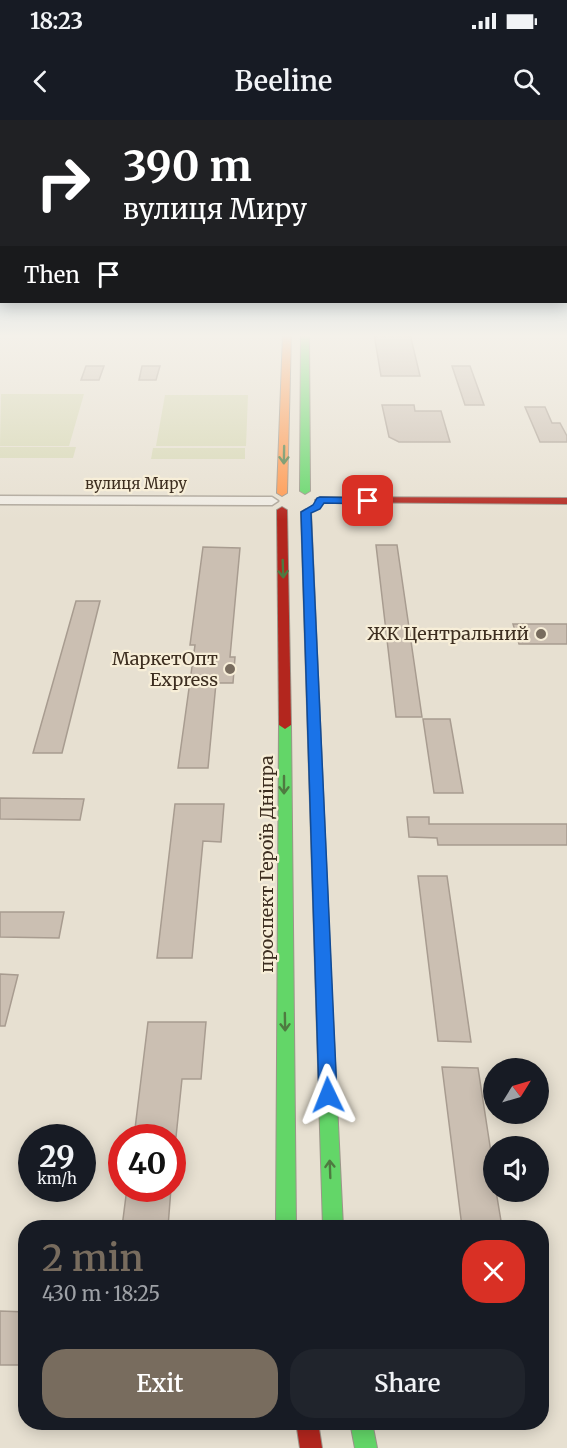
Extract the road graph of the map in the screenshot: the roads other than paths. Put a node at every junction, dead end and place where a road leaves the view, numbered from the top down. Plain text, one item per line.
1 (284, 396) edge
2 (305, 396) edge
3 (305, 491) junction
4 (0, 500) edge
5 (320, 500) junction
6 (278, 501) junction
7 (567, 501) edge
8 (306, 512) junction
9 (299, 743) junction
10 (285, 985) junction
11 (314, 985) junction
12 (286, 1220) edge
13 (332, 1220) edge
14 (308, 1430) edge
15 (363, 1430) edge
16 (311, 1448) edge
17 (366, 1448) edge

1 -> 6 street, проспект Героїв Дніпра
2 - 3 street
3 - 5 street
3 - 6 street
4 - 6 street, вулиця Миру
5 - 7 street
5 - 8 street
6 - 8 street
6 -> 9 street, проспект Героїв Дніпра
8 - 9 street, проспект Героїв Дніпра
9 -> 10 street, проспект Героїв Дніпра
9 - 11 street, проспект Героїв Дніпра
10 - 11 street, проспект Героїв Дніпра
10 -> 12 street, проспект Героїв Дніпра
13 -> 11 street, проспект Героїв Дніпра
14 - 16 street
15 - 17 street

